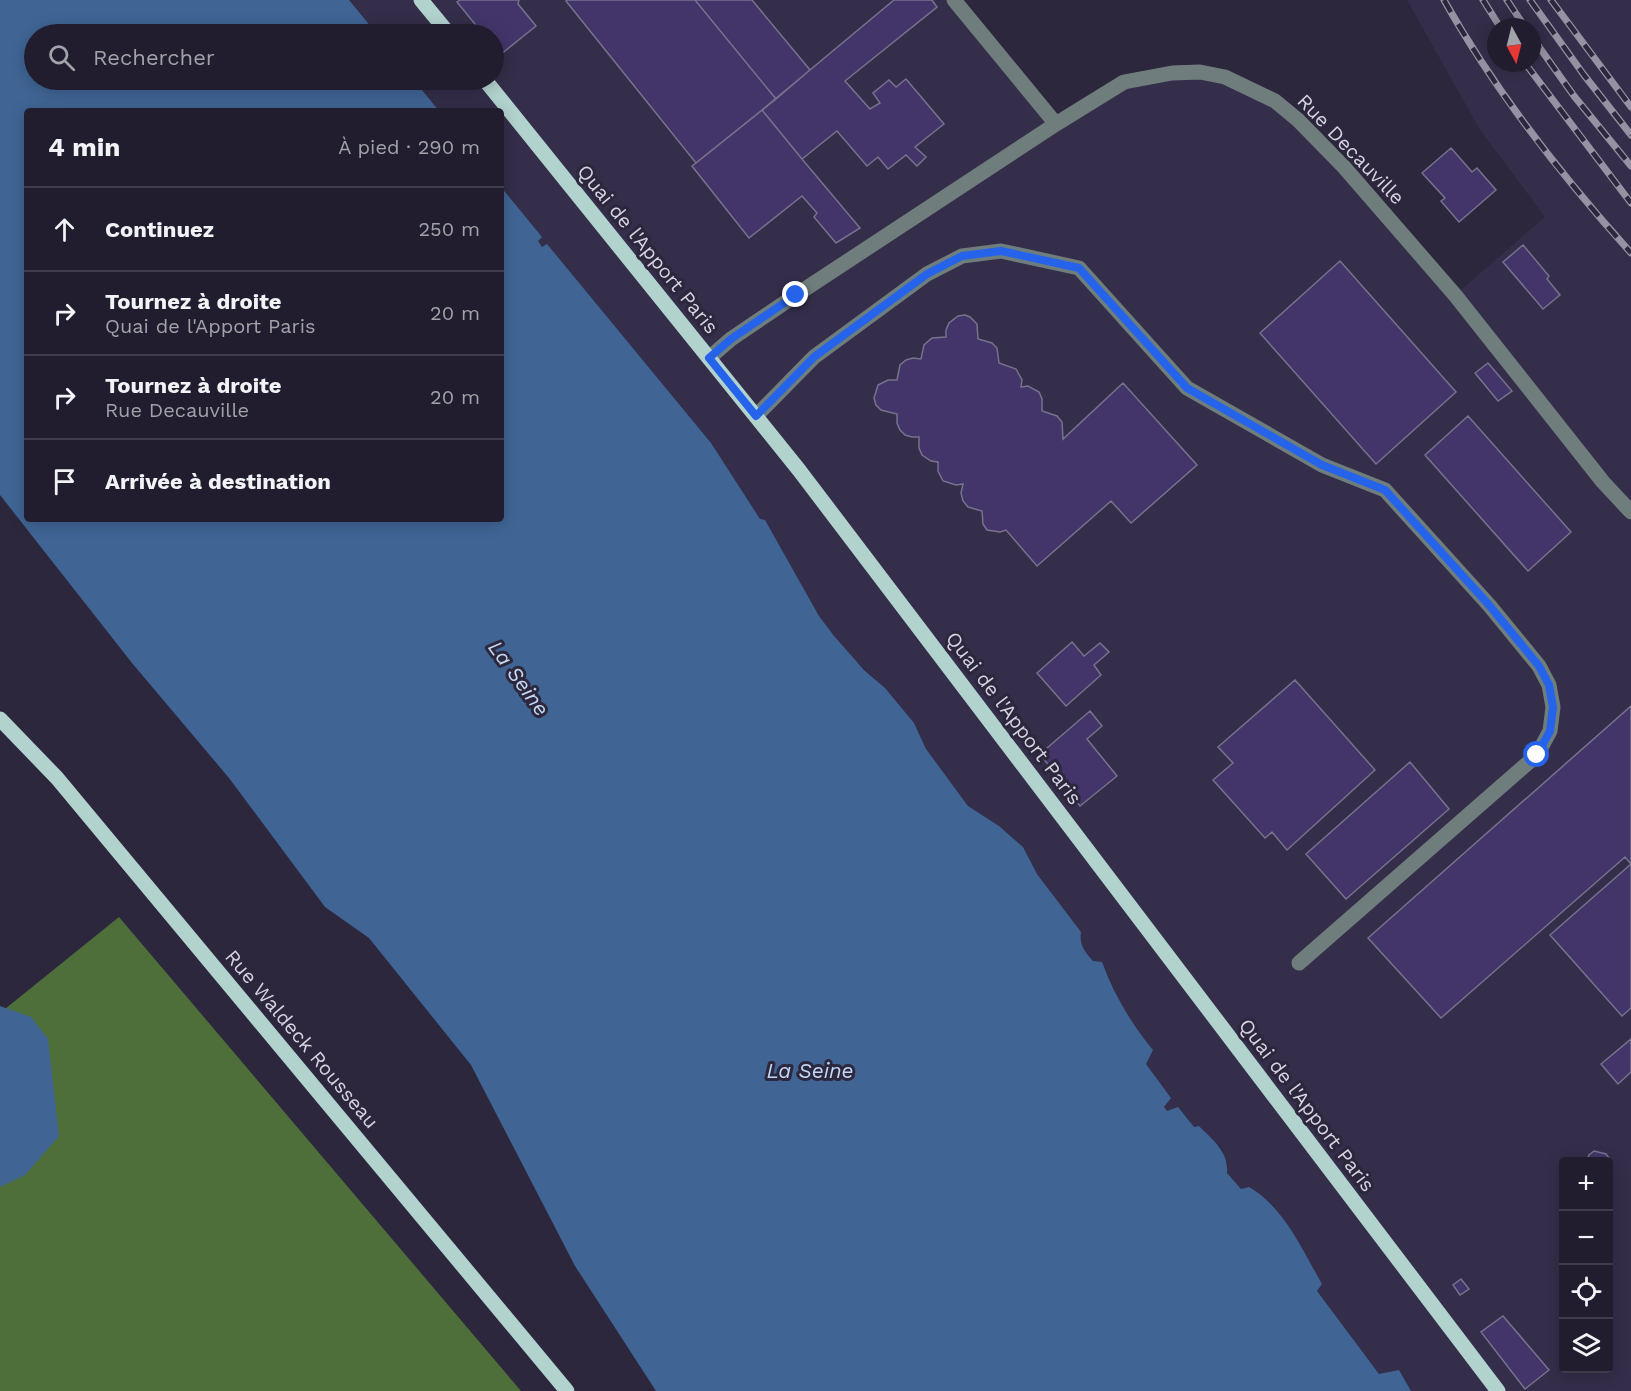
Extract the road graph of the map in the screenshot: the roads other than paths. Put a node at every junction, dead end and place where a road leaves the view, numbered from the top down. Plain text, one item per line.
1 (421, 0) edge
2 (954, 0) edge
3 (441, 24) edge
4 (493, 90) edge
5 (1056, 124) junction
6 (709, 358) junction
7 (756, 416) junction
8 (1631, 512) edge
9 (0, 719) edge
10 (1299, 963) dead end
11 (567, 1391) edge
12 (1498, 1391) edge

1 - 3 main road
2 - 5 street
4 - 6 main road, Quai de l'Apport Paris
5 - 6 street, Rue Decauville
5 - 8 street, Rue Decauville
6 - 7 main road, Quai de l'Apport Paris
7 - 10 street
7 - 12 main road, Quai de l'Apport Paris
9 - 11 main road, Rue Waldeck Rousseau

